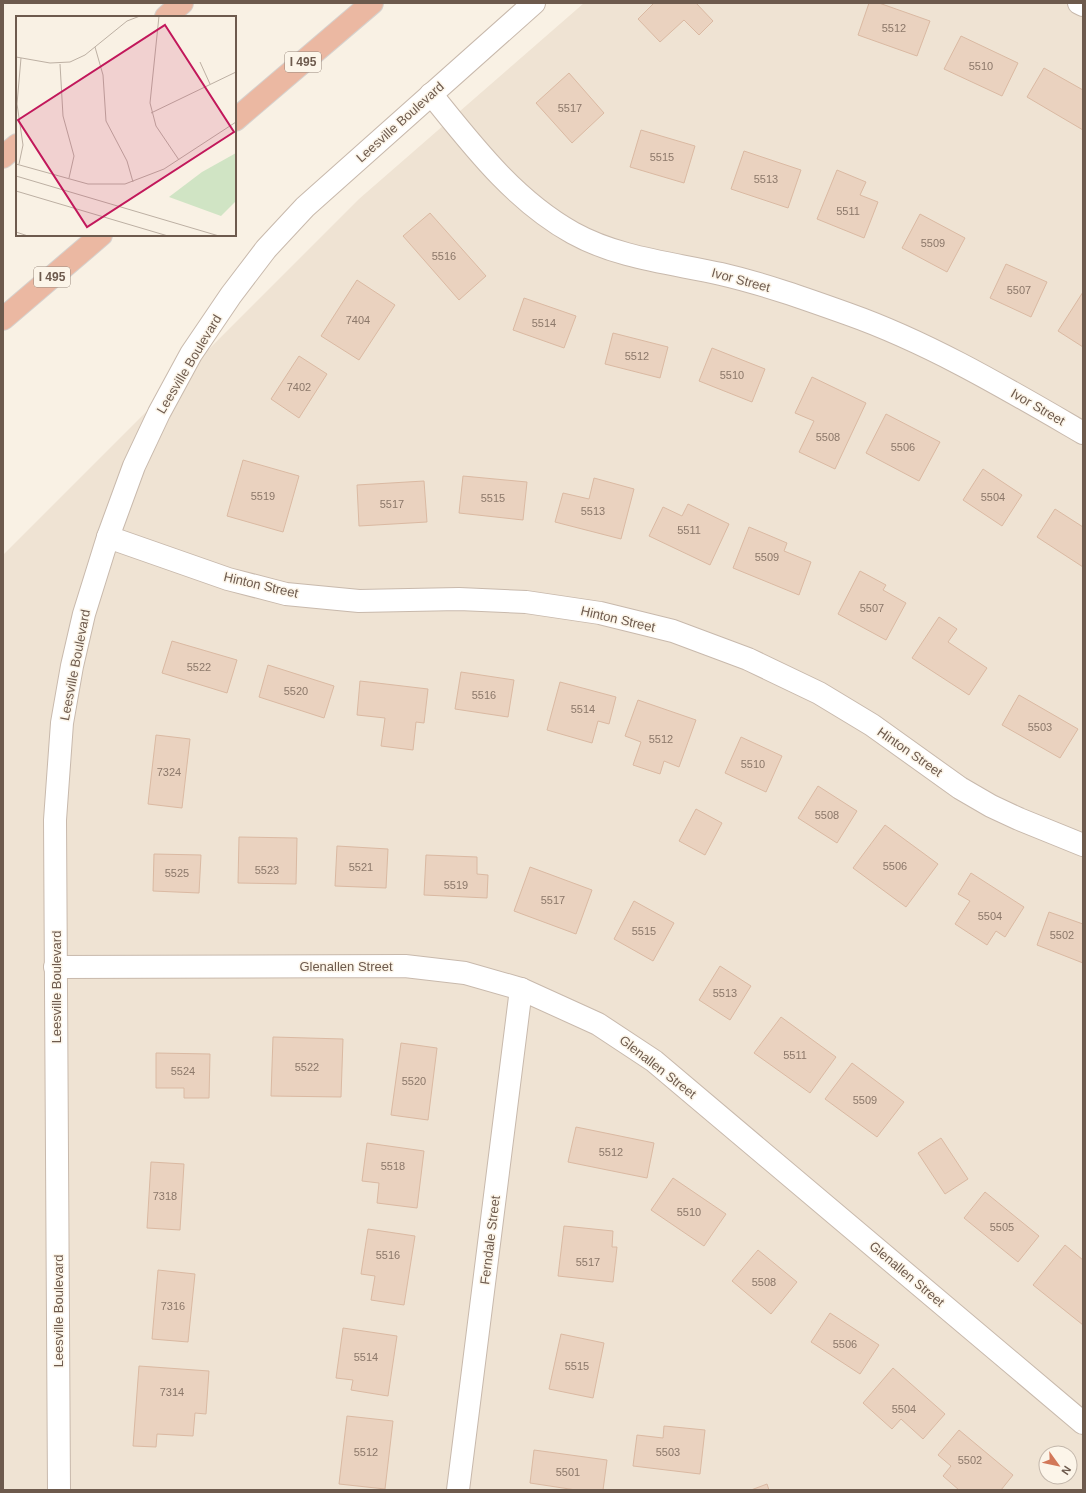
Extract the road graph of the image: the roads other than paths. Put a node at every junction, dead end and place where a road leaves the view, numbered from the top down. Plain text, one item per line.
1 (182, 3) edge
2 (372, 3) edge
3 (534, 3) edge
4 (1080, 3) edge
5 (1083, 5) edge
6 (167, 16) edge
7 (431, 94) junction
8 (236, 119) edge
9 (16, 146) edge
10 (3, 157) edge
11 (100, 236) edge
12 (3, 319) edge
13 (1083, 433) edge
14 (108, 537) junction
15 (1083, 845) edge
16 (55, 967) junction
17 (521, 989) junction
18 (1083, 1423) edge
19 (59, 1490) edge
20 (458, 1490) edge

1 - 6 highway
2 - 8 highway, I 495
3 - 7 street, Leesville Boulevard
4 - 5 street
7 - 13 street, Ivor Street
7 - 14 street, Leesville Boulevard
9 - 10 highway
11 - 12 highway, I 495
14 - 15 street, Hinton Street
14 - 16 street, Leesville Boulevard
16 - 17 street, Glenallen Street
16 - 19 street, Leesville Boulevard
17 - 18 street, Glenallen Street
17 - 20 street, Ferndale Street

